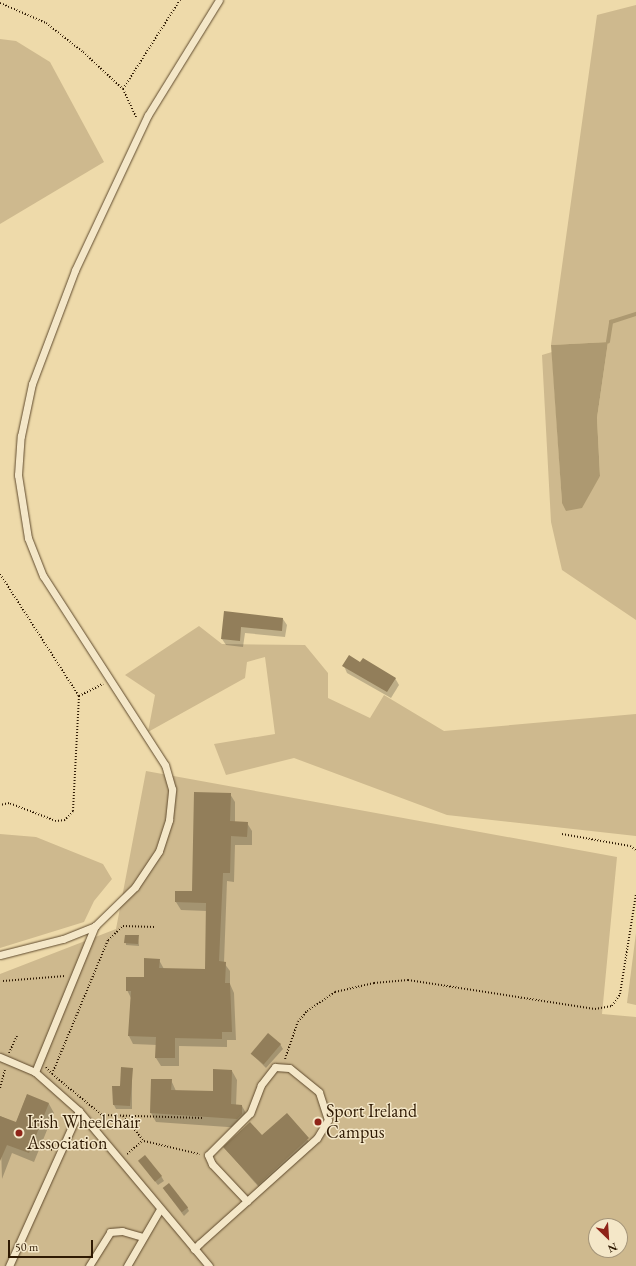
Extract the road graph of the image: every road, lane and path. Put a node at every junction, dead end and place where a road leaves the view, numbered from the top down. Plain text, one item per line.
1 (180, 0) edge
2 (219, 0) edge
3 (0, 3) edge
4 (123, 89) junction
5 (142, 128) junction
6 (0, 574) edge
7 (109, 681) junction
8 (79, 696) junction
9 (0, 805) edge
10 (562, 834) dead end
11 (636, 850) edge
12 (636, 894) edge
13 (95, 926) junction
14 (155, 927) dead end
15 (0, 955) edge
16 (63, 976) junction
17 (74, 977) junction
18 (3, 981) dead end
19 (64, 981) dead end
20 (5, 1049) dead end
21 (16, 1053) dead end
22 (0, 1058) edge
23 (39, 1062) junction
24 (284, 1068) junction
25 (35, 1072) junction
26 (52, 1074) junction
27 (4, 1080) dead end
28 (0, 1088) edge
29 (79, 1112) junction
30 (123, 1116) junction
31 (202, 1118) dead end
32 (37, 1144) dead end
33 (59, 1154) junction
34 (208, 1155) junction
35 (247, 1201) junction
36 (160, 1209) junction
37 (143, 1237) junction
38 (194, 1249) junction
39 (9, 1266) edge
40 (89, 1266) edge
41 (127, 1266) edge
42 (209, 1266) edge

1 - 4 path
2 - 5 lane
3 - 4 path
4 - 5 path
5 - 7 lane
6 - 8 path
7 - 8 path
7 - 13 lane
8 - 9 path
10 - 11 path
12 - 24 path
13 - 15 lane
13 - 17 lane
14 - 26 path
16 - 17 path
16 - 18 path
16 - 19 path
17 - 23 lane
20 - 21 path
22 - 25 lane
23 - 25 lane
23 - 26 path
24 - 34 lane
24 - 35 lane
25 - 29 lane
26 - 30 path
27 - 28 path
29 - 33 lane
29 - 36 lane
30 - 31 path
30 - 34 path
32 - 33 path
33 - 39 lane
34 - 35 lane
35 - 38 lane
36 - 37 lane
36 - 38 lane
37 - 40 lane
37 - 41 lane
38 - 42 lane

